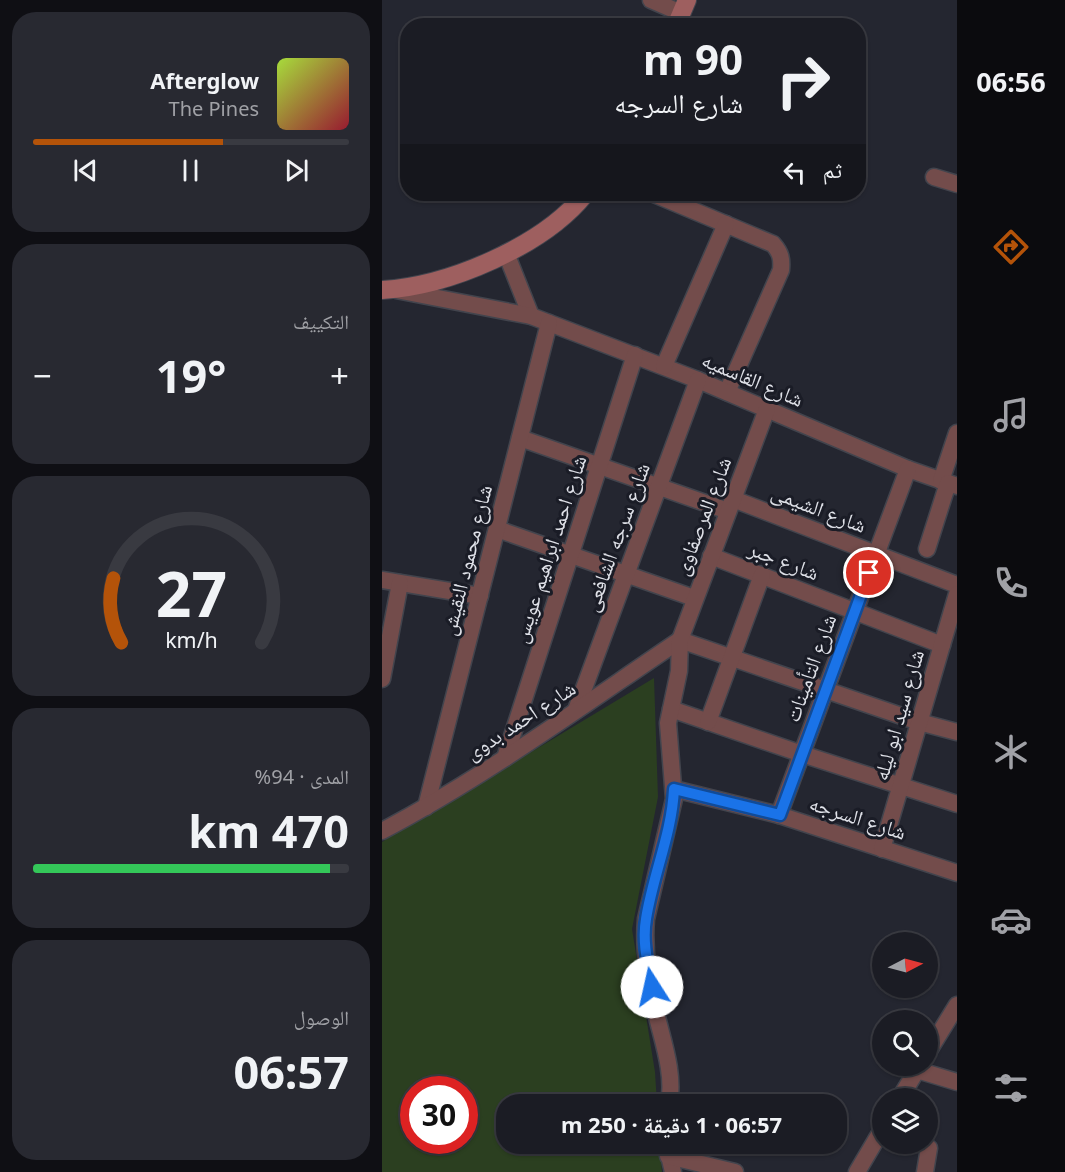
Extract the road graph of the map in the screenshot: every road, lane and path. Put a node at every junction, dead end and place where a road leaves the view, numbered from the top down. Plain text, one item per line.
1 (651, 0) edge
2 (682, 13) edge
3 (934, 177) dead end
4 (956, 184) edge
5 (579, 201) edge
6 (671, 201) edge
7 (726, 224) junction
8 (506, 253) junction
9 (387, 290) edge
10 (531, 316) junction
11 (549, 323) junction
12 (635, 355) junction
13 (664, 366) junction
14 (698, 380) junction
15 (727, 392) junction
16 (767, 409) junction
17 (956, 433) edge
18 (520, 438) junction
19 (599, 466) junction
20 (908, 469) junction
21 (949, 483) edge
22 (658, 487) junction
23 (730, 505) junction
24 (497, 529) junction
25 (927, 549) dead end
26 (571, 555) junction
27 (876, 555) junction
28 (712, 556) junction
29 (626, 574) junction
30 (762, 575) junction
31 (382, 580) edge
32 (400, 583) junction
33 (956, 585) edge
34 (956, 594) edge
35 (480, 596) junction
36 (694, 598) junction
37 (855, 611) junction
38 (948, 635) edge
39 (680, 640) junction
40 (732, 658) junction
41 (382, 679) edge
42 (826, 690) junction
43 (671, 709) junction
44 (576, 710) junction
45 (708, 722) junction
46 (919, 722) junction
47 (956, 732) edge
48 (802, 754) junction
49 (505, 758) junction
50 (901, 786) junction
51 (674, 789) junction
52 (956, 804) edge
53 (426, 807) junction
54 (780, 815) junction
55 (382, 831) edge
56 (882, 849) junction
57 (956, 873) edge
58 (956, 1005) edge
59 (938, 1035) edge
60 (938, 1075) edge
61 (956, 1082) edge
62 (669, 1094) edge
63 (872, 1147) edge
64 (928, 1154) edge
65 (669, 1157) edge
66 (735, 1172) edge
67 (857, 1172) edge
68 (925, 1172) edge

1 - 2 street
3 - 4 street
5 - 8 main road
6 - 7 street
7 - 13 street
7 - 15 street
8 - 9 main road
8 - 10 street
9 - 10 street, شارع القاسميه
10 - 11 street, شارع القاسميه
11 - 12 street, شارع القاسميه
11 - 18 street, شارع محمود النقيش
12 - 13 street, شارع القاسميه
12 - 19 street, شارع احمد ابراهيم عويس
13 - 14 street, شارع القاسميه
14 - 15 street, شارع القاسميه
14 - 22 street, شارع سرجه الشافعى
15 - 16 street, شارع القاسميه
16 - 20 street, شارع القاسميه
16 - 23 street, شارع المرصفاوى
17 - 21 street
18 - 19 street, شارع الشيمى
18 - 24 street, شارع محمود النقيش
19 - 22 street, شارع الشيمى
19 - 26 street, شارع احمد ابراهيم عويس
20 - 21 street, شارع القاسميه
20 - 27 street, شارع التأمينات
21 - 25 street
22 - 23 street, شارع الشيمى
22 - 29 street, شارع سرجه الشافعى
23 - 27 street, شارع الشيمى
23 - 28 street, شارع المرصفاوى
24 - 26 street
24 - 35 street, شارع محمود النقيش
26 - 29 street
26 - 49 street, شارع احمد ابراهيم عويس
27 - 33 street, شارع الشيمى
27 - 37 street, شارع التأمينات
28 - 30 street, شارع جبر
28 - 36 street, شارع المرصفاوى
29 - 36 street
29 - 44 street, شارع سرجه الشافعى
30 - 37 street, شارع جبر
30 - 40 street
31 - 32 street
32 - 35 street
32 - 41 street
34 - 38 street, شارع سيد ابو ليله
35 - 53 street, شارع محمود النقيش
36 - 39 street, شارع المرصفاوى
37 - 38 street, شارع جبر
37 - 42 street, شارع التأمينات
38 - 46 street, شارع سيد ابو ليله
39 - 40 street
39 - 43 street, شارع المرصفاوى
39 - 44 street, شارع احمد بدوى
40 - 42 street
40 - 45 street
42 - 46 street
42 - 48 street, شارع التأمينات
43 - 45 street
43 - 51 street, شارع المرصفاوى
44 - 49 street, شارع احمد بدوى
45 - 48 street
46 - 47 street
46 - 50 street, شارع سيد ابو ليله
48 - 50 street
48 - 54 street, شارع التأمينات
49 - 53 street, شارع احمد بدوى
50 - 52 street
50 - 56 street, شارع سيد ابو ليله
51 - 54 street, شارع السرجه
51 - 62 street, شارع المرصفاوى
53 - 55 street, شارع احمد بدوى
54 - 56 street, شارع السرجه
56 - 57 street, شارع السرجه
58 - 59 street
60 - 61 street
63 - 67 street
64 - 68 street
65 - 66 street

